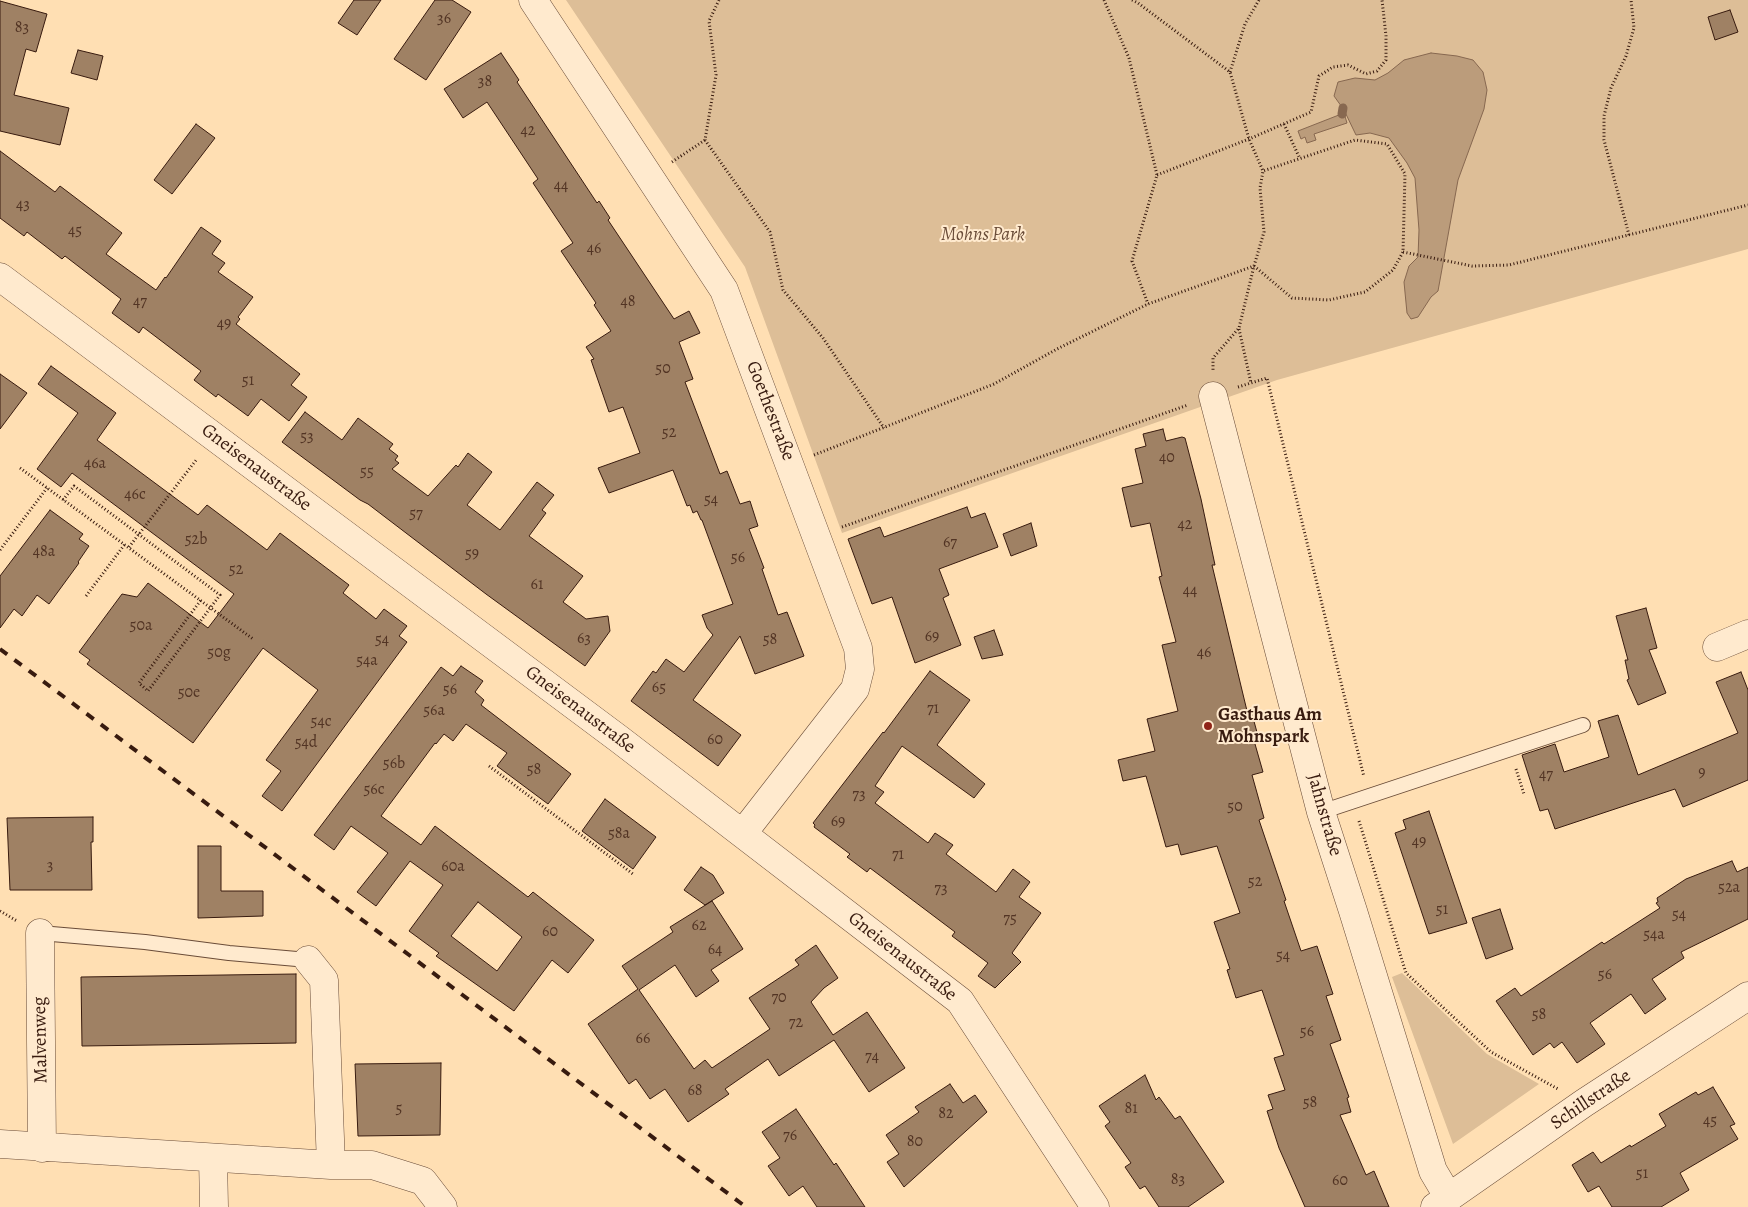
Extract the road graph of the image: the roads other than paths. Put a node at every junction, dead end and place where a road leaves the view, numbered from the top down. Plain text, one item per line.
1 (532, 0) edge
2 (0, 277) edge
3 (1213, 396) road end
4 (1748, 634) edge
5 (1717, 647) dead end
6 (1583, 725) dead end
7 (1321, 812) junction
8 (743, 833) junction
9 (40, 933) joint
10 (308, 960) joint
11 (1748, 996) edge
12 (0, 1144) edge
13 (42, 1148) junction
14 (213, 1158) junction
15 (331, 1165) junction
16 (1442, 1202) edge
17 (214, 1207) edge
18 (443, 1207) edge
19 (1095, 1207) edge

1 - 8 street, Goethestraße
2 - 8 street, Gneisenaustraße
3 - 7 street, Jahnstraße
4 - 5 street
6 - 7 lane
7 - 16 street, Jahnstraße
8 - 19 street, Gneisenaustraße
9 - 10 lane
9 - 13 street, Malvenweg
10 - 15 street
11 - 16 street, Schillstraße
12 - 13 street
13 - 14 street
14 - 15 street
14 - 17 street
15 - 18 street

